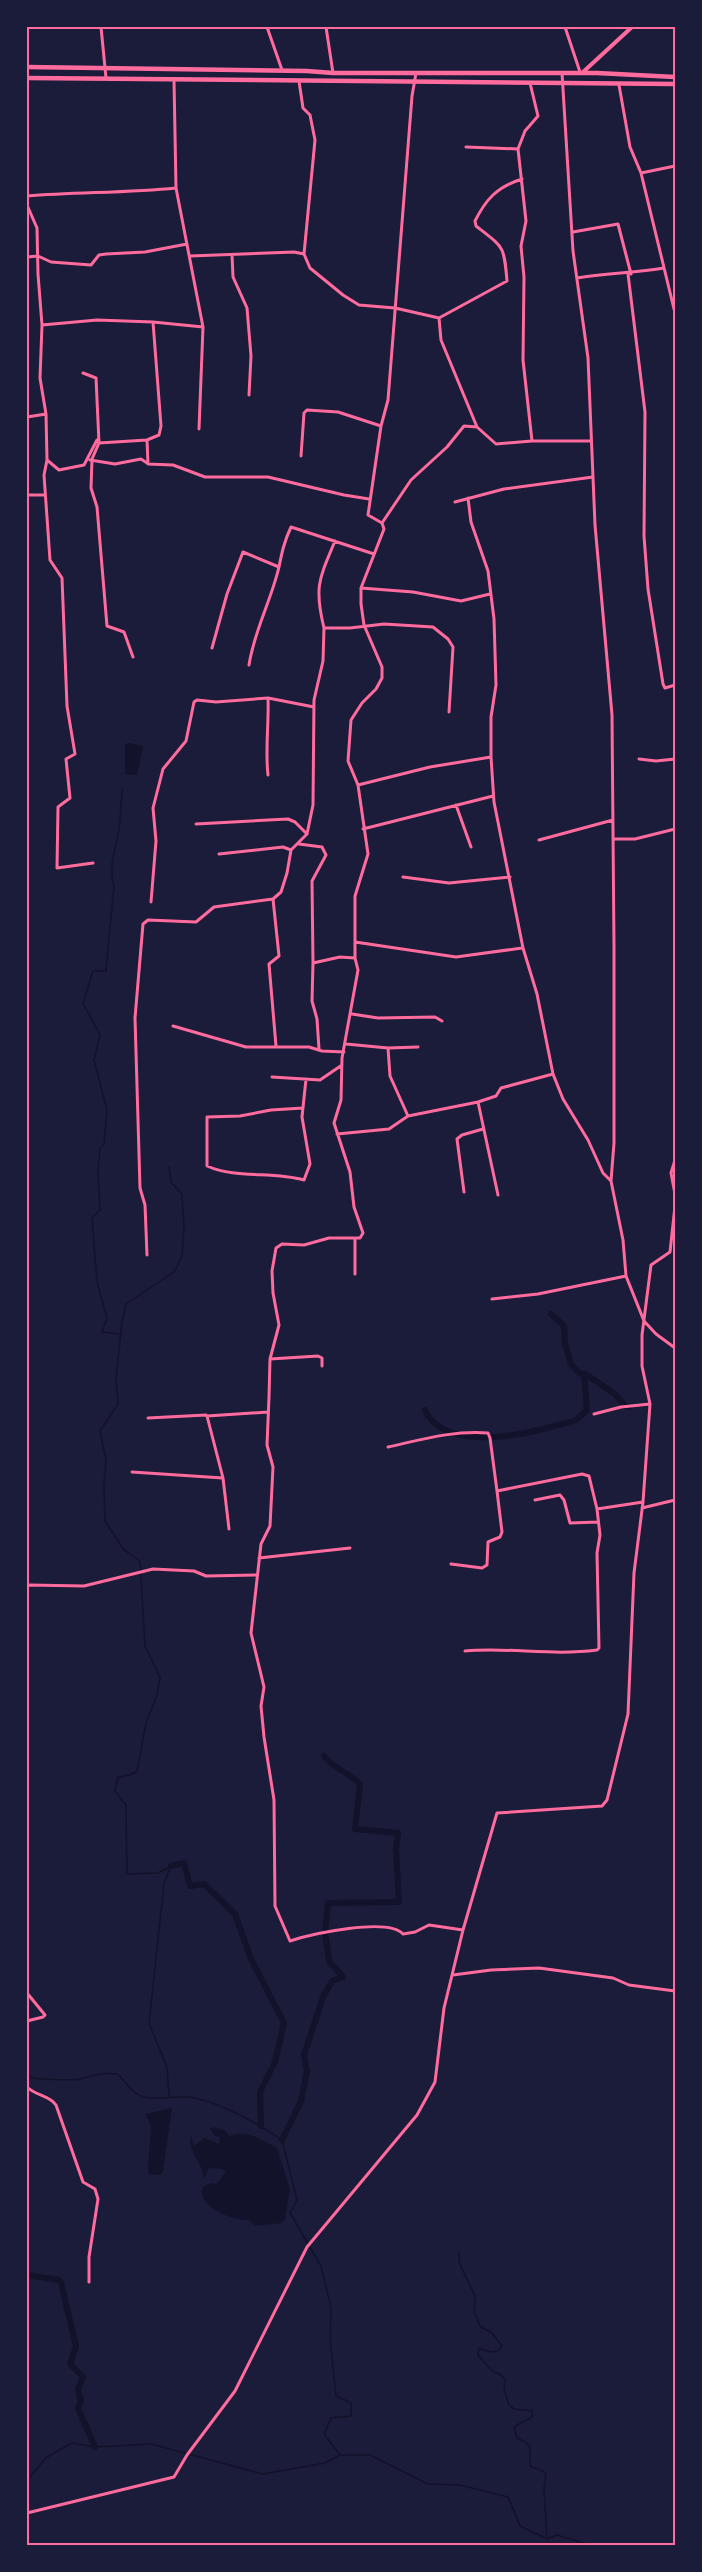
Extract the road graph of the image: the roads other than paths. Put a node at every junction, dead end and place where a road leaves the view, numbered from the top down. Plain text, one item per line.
1 (101, 27) edge
2 (267, 27) edge
3 (326, 27) edge
4 (565, 27) edge
5 (632, 27) edge
6 (27, 67) edge
7 (106, 68) junction
8 (283, 71) junction
9 (306, 71) junction
10 (416, 73) junction
11 (562, 73) junction
12 (597, 73) junction
13 (333, 74) junction
14 (580, 74) junction
15 (675, 77) edge
16 (27, 78) edge
17 (105, 78) junction
18 (299, 79) junction
19 (174, 80) junction
20 (307, 80) junction
21 (415, 82) junction
22 (562, 82) junction
23 (530, 83) junction
24 (598, 83) junction
25 (675, 84) edge
26 (619, 85) junction
27 (466, 147) dead end
28 (518, 149) junction
29 (675, 166) edge
30 (641, 173) junction
31 (522, 179) junction
32 (176, 188) junction
33 (27, 196) edge
34 (27, 206) edge
35 (573, 232) junction
36 (187, 244) junction
37 (304, 254) junction
38 (232, 255) junction
39 (38, 256) junction
40 (190, 256) junction
41 (27, 257) edge
42 (665, 268) junction
43 (630, 274) junction
44 (577, 278) junction
45 (395, 308) junction
46 (675, 313) edge
47 (439, 318) junction
48 (153, 322) junction
49 (42, 325) junction
50 (202, 327) junction
51 (82, 373) dead end
52 (249, 395) dead end
53 (46, 414) junction
54 (27, 417) edge
55 (381, 426) junction
56 (477, 426) junction
57 (199, 429) dead end
58 (147, 440) junction
59 (532, 441) junction
60 (591, 441) junction
61 (99, 443) junction
62 (301, 456) dead end
63 (47, 459) junction
64 (92, 459) junction
65 (148, 464) junction
66 (84, 465) junction
67 (593, 477) junction
68 (27, 495) edge
69 (45, 495) junction
70 (468, 498) junction
71 (369, 499) junction
72 (455, 502) dead end
73 (382, 523) junction
74 (335, 541) junction
75 (374, 554) junction
76 (279, 567) junction
77 (361, 588) junction
78 (490, 594) junction
79 (364, 625) junction
80 (324, 628) junction
81 (212, 648) dead end
82 (134, 657) dead end
83 (249, 665) dead end
84 (675, 685) edge
85 (268, 698) junction
86 (314, 707) junction
87 (449, 712) dead end
88 (491, 756) junction
89 (639, 759) dead end
90 (675, 759) edge
91 (268, 775) dead end
92 (358, 785) junction
93 (493, 796) junction
94 (456, 805) junction
95 (613, 820) junction
96 (196, 824) dead end
97 (363, 829) junction
98 (675, 830) edge
99 (307, 834) junction
100 (613, 839) junction
101 (539, 840) dead end
102 (299, 844) junction
103 (471, 848) dead end
104 (291, 850) junction
105 (219, 854) dead end
106 (93, 862) dead end
107 (403, 877) dead end
108 (510, 877) junction
109 (273, 899) junction
110 (151, 902) dead end
111 (355, 942) junction
112 (523, 948) junction
113 (355, 958) junction
114 (313, 963) junction
115 (352, 1014) junction
116 (442, 1022) dead end
117 (173, 1026) dead end
118 (346, 1044) junction
119 (276, 1046) junction
120 (418, 1047) dead end
121 (388, 1048) junction
122 (319, 1049) junction
123 (344, 1052) junction
124 (342, 1065) junction
125 (553, 1074) junction
126 (272, 1077) dead end
127 (306, 1079) junction
128 (478, 1102) junction
129 (303, 1108) junction
130 (408, 1116) junction
131 (483, 1129) junction
132 (337, 1134) junction
133 (675, 1160) edge
134 (611, 1181) junction
135 (464, 1192) dead end
136 (675, 1194) edge
137 (498, 1195) dead end
138 (675, 1206) edge
139 (355, 1238) junction
140 (147, 1255) dead end
141 (355, 1274) dead end
142 (626, 1276) junction
143 (492, 1299) dead end
144 (644, 1321) junction
145 (675, 1348) edge
146 (270, 1359) junction
147 (322, 1366) dead end
148 (650, 1404) junction
149 (268, 1412) junction
150 (594, 1413) dead end
151 (208, 1415) junction
152 (148, 1418) dead end
153 (388, 1447) dead end
154 (132, 1472) dead end
155 (223, 1478) junction
156 (497, 1491) junction
157 (536, 1500) dead end
158 (675, 1500) edge
159 (643, 1502) junction
160 (642, 1508) junction
161 (597, 1509) junction
162 (598, 1522) junction
163 (230, 1529) dead end
164 (350, 1548) dead end
165 (259, 1558) junction
166 (451, 1564) dead end
167 (256, 1575) junction
168 (27, 1587) edge
169 (465, 1651) dead end
170 (463, 1930) junction
171 (453, 1975) junction
172 (675, 1991) edge
173 (27, 1993) edge
174 (27, 2021) edge
175 (27, 2087) edge
176 (89, 2282) dead end
177 (27, 2513) edge

1 - 7 street
2 - 8 street
3 - 13 street
4 - 14 street
5 - 14 main road
6 - 7 main road
7 - 8 main road
7 - 17 street
8 - 9 main road
9 - 13 main road
9 - 20 main road
10 - 11 main road
10 - 13 main road
10 - 21 street
11 - 14 main road
11 - 22 street
12 - 14 main road
12 - 15 main road
12 - 24 main road
16 - 17 main road
17 - 19 main road
18 - 19 main road
18 - 20 main road
18 - 37 street
19 - 32 street
20 - 21 main road
21 - 23 main road
21 - 45 street
22 - 23 main road
22 - 24 main road
22 - 35 street
23 - 28 street
24 - 26 main road
25 - 26 main road
26 - 30 street
27 - 28 street
28 - 31 street
29 - 30 street
30 - 42 street
31 - 47 street
31 - 59 street
32 - 33 street
32 - 36 street
34 - 39 street
35 - 43 street
35 - 44 street
36 - 39 street
36 - 40 street
37 - 38 street
37 - 45 street
38 - 40 street
38 - 52 street
39 - 41 street
39 - 49 street
40 - 50 street
42 - 43 street
42 - 46 street
43 - 44 street
43 - 84 street
44 - 60 street
45 - 47 street
45 - 55 street
47 - 56 street
48 - 49 street
48 - 50 street
48 - 58 street
49 - 53 street
50 - 57 street
51 - 61 street
53 - 54 street
53 - 63 street
55 - 62 street
55 - 71 street
56 - 59 street
56 - 73 street
58 - 61 street
58 - 65 street
59 - 60 street
60 - 67 street
61 - 64 street
61 - 66 street
63 - 66 street
63 - 69 street
64 - 65 street
64 - 66 street
64 - 82 street
65 - 71 street
67 - 70 street
67 - 95 street
68 - 69 street
69 - 106 street
70 - 72 street
70 - 78 street
71 - 73 street
73 - 75 street
74 - 75 street
74 - 76 street
74 - 80 street
75 - 77 street
76 - 81 street
76 - 83 street
77 - 78 street
77 - 79 street
78 - 88 street
79 - 80 street
79 - 87 street
79 - 92 street
80 - 86 street
85 - 86 street
85 - 91 street
85 - 110 street
86 - 99 street
88 - 92 street
88 - 93 street
89 - 90 street
92 - 97 street
93 - 94 street
93 - 108 street
94 - 97 street
94 - 103 street
95 - 100 street
95 - 101 street
96 - 99 street
97 - 111 street
98 - 100 street
99 - 102 street
100 - 134 street
102 - 104 street
102 - 114 street
104 - 105 street
104 - 109 street
107 - 108 street
108 - 112 street
109 - 119 street
109 - 140 street
111 - 112 street
111 - 113 street
112 - 125 street
113 - 114 street
113 - 115 street
114 - 122 street
115 - 116 street
115 - 118 street
117 - 119 street
118 - 121 street
118 - 123 street
119 - 122 street
120 - 121 street
121 - 130 street
122 - 123 street
123 - 124 street
124 - 127 street
124 - 132 street
125 - 128 street
125 - 134 street
126 - 127 street
127 - 129 street
128 - 130 street
128 - 131 street
129 - 129 street
130 - 132 street
131 - 135 street
131 - 137 street
132 - 139 street
133 - 136 street
134 - 142 street
138 - 144 street
139 - 141 street
139 - 146 street
142 - 143 street
142 - 144 street
144 - 145 street
144 - 148 street
146 - 147 street
146 - 149 street
148 - 150 street
148 - 159 street
149 - 151 street
149 - 165 street
151 - 152 street
151 - 155 street
153 - 156 street
154 - 155 street
155 - 163 street
156 - 161 street
156 - 166 street
157 - 162 street
158 - 160 street
159 - 160 street
159 - 161 street
160 - 170 street
161 - 162 street
162 - 169 street
164 - 165 street
165 - 167 street
167 - 168 street
167 - 170 street
170 - 171 street
171 - 172 street
171 - 177 street
173 - 174 street
175 - 176 street

